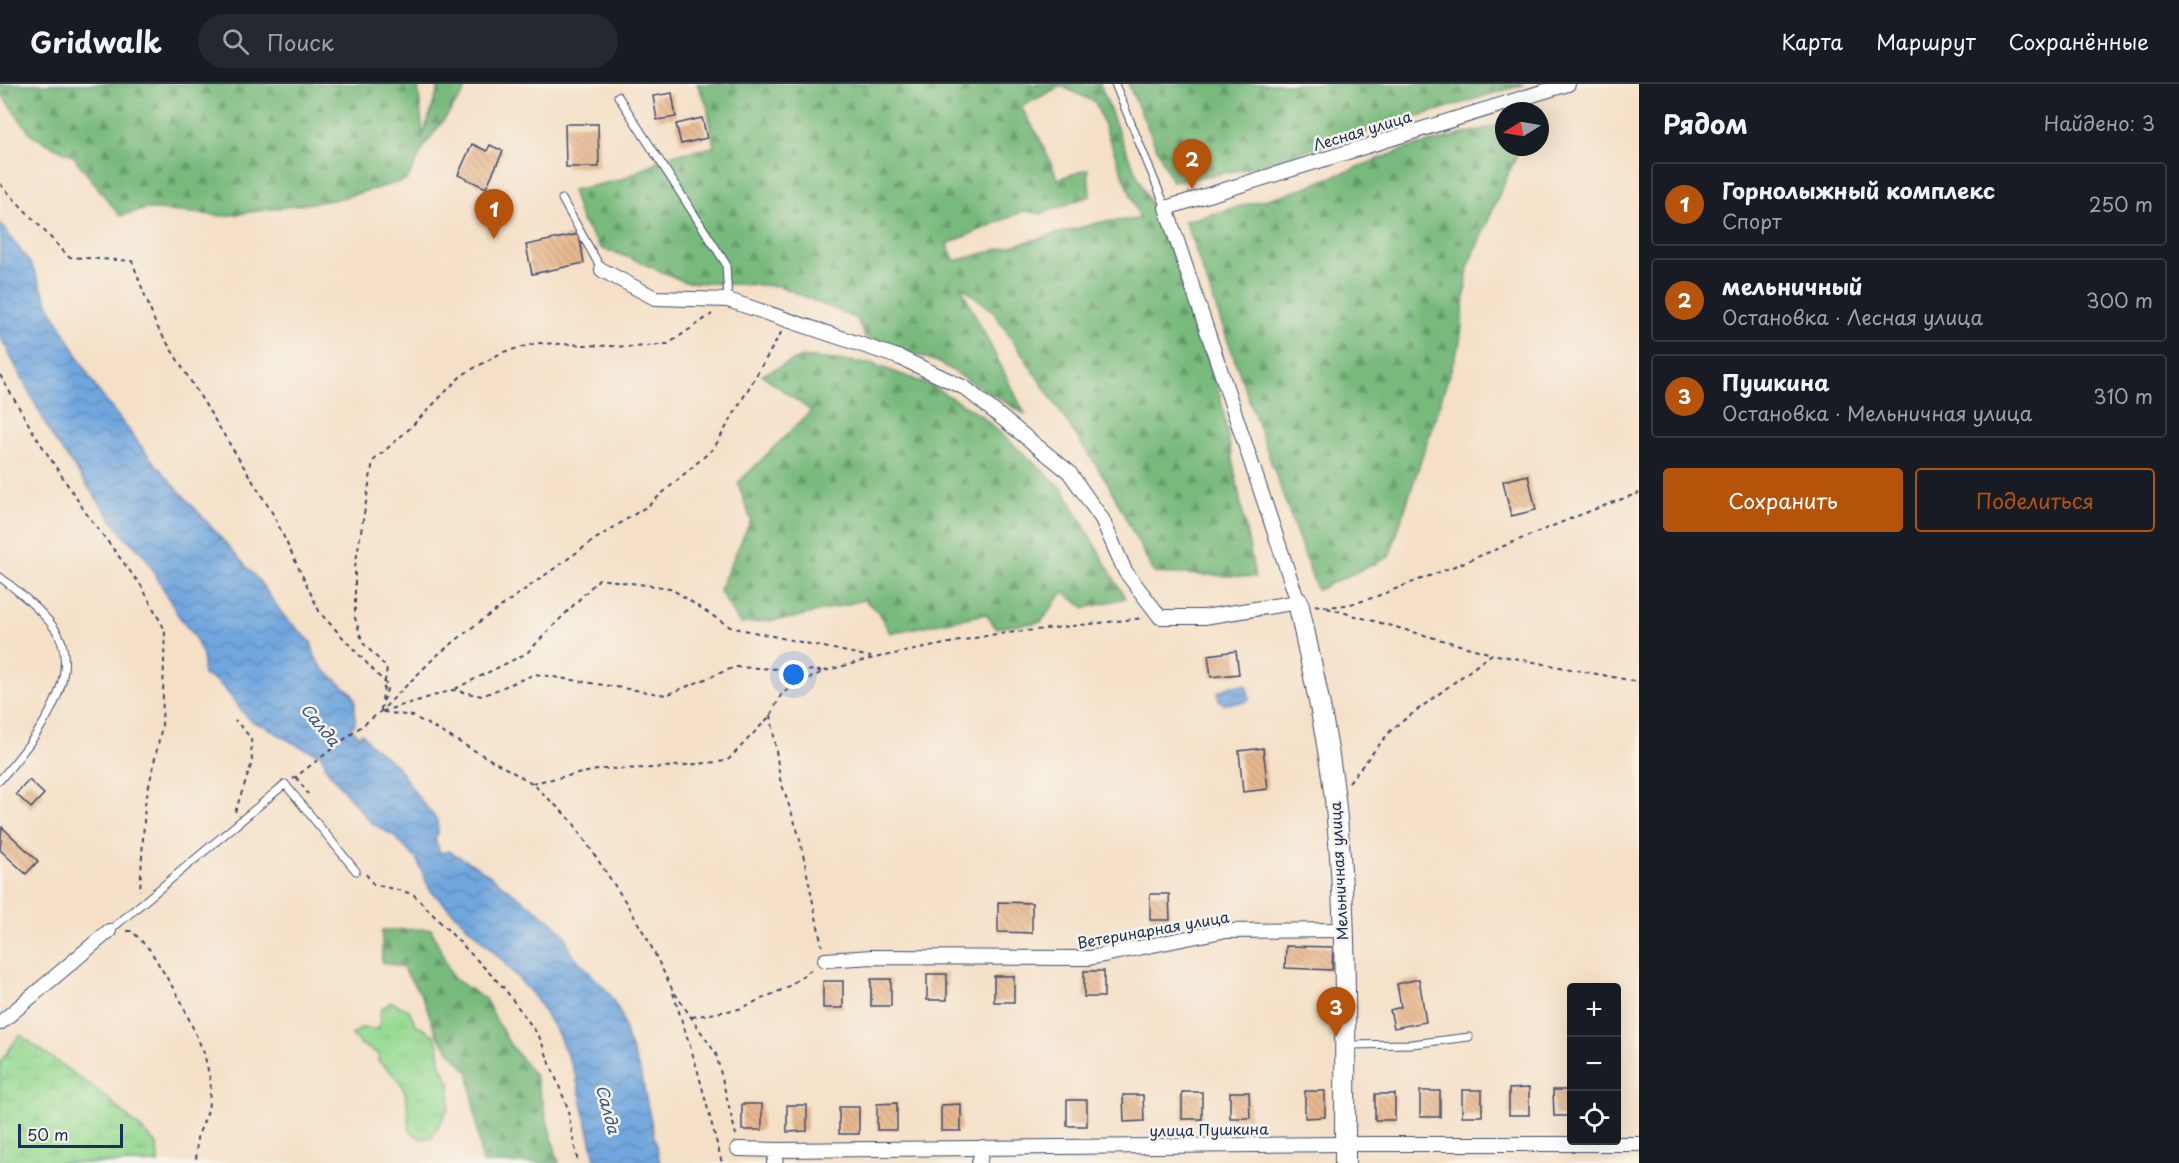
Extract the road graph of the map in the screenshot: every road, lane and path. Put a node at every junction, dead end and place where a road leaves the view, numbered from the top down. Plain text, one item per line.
1 (1115, 84) edge
2 (1569, 84) edge
3 (618, 96) dead end
4 (0, 184) edge
5 (562, 199) dead end
6 (1166, 208) junction
7 (602, 270) joint
8 (728, 300) junction
9 (713, 313) dead end
10 (788, 320) junction
11 (0, 375) edge
12 (1639, 493) edge
13 (0, 577) edge
14 (1298, 602) junction
15 (1325, 607) junction
16 (1160, 616) junction
17 (1492, 654) junction
18 (874, 658) junction
19 (824, 671) junction
20 (1639, 682) edge
21 (453, 690) junction
22 (381, 712) junction
23 (771, 716) junction
24 (235, 720) dead end
25 (0, 780) edge
26 (532, 783) junction
27 (309, 795) dead end
28 (1335, 800) junction
29 (228, 831) junction
30 (358, 868) joint
31 (128, 915) junction
32 (1343, 930) junction
33 (109, 931) junction
34 (825, 960) junction
35 (672, 989) junction
36 (692, 1017) junction
37 (0, 1023) edge
38 (1469, 1037) dead end
39 (1344, 1045) junction
40 (1639, 1144) edge
41 (983, 1147) junction
42 (738, 1149) joint
43 (1345, 1153) edge
44 (776, 1156) edge
45 (196, 1163) edge
46 (578, 1163) edge
47 (722, 1163) edge
48 (979, 1163) edge

1 - 6 lane
2 - 6 street, Лесная улица
3 - 8 lane
4 - 22 path
5 - 7 lane
6 - 14 street
7 - 8 street
8 - 10 street
9 - 22 path
10 - 16 street
10 - 22 path
11 - 31 path
12 - 15 path
13 - 25 lane
14 - 15 path
14 - 16 street
14 - 28 street, Мельничная улица
15 - 17 path
16 - 18 path
17 - 20 path
17 - 28 path
18 - 19 path
18 - 21 path
19 - 21 path
19 - 23 path
21 - 22 path
22 - 26 path
22 - 27 path
23 - 26 path
23 - 34 path
24 - 29 path
26 - 35 path
28 - 32 street, Мельничная улица
29 - 30 lane
29 - 31 lane
30 - 46 path
31 - 33 lane
32 - 34 street, Ветеринарная улица
32 - 39 street, Мельничная улица
33 - 37 street
33 - 45 path
34 - 36 path
35 - 36 path
35 - 47 path
36 - 42 path
38 - 39 lane
39 - 43 street, Мельничная улица
40 - 43 street, улица Пушкина
41 - 43 street, улица Пушкина
41 - 44 street, улица Пушкина
41 - 48 street
42 - 44 street, улица Пушкина

